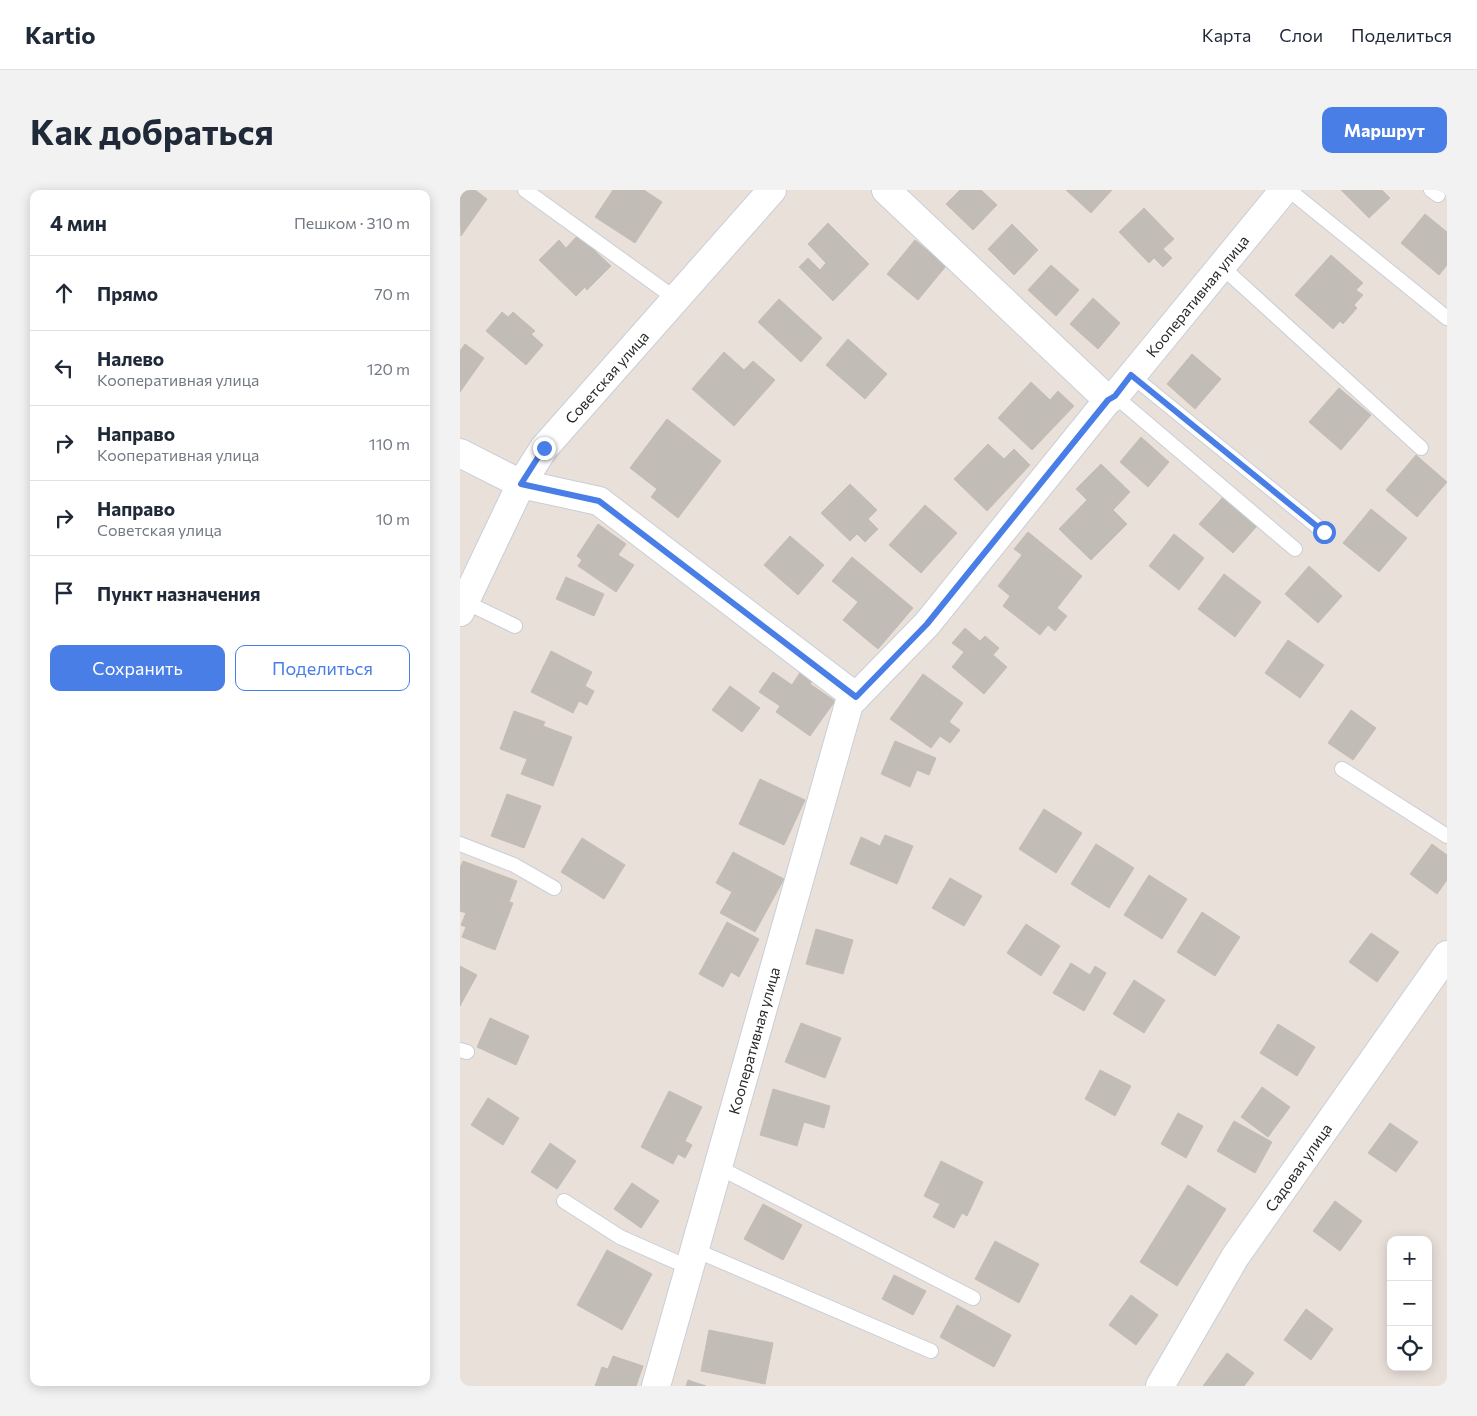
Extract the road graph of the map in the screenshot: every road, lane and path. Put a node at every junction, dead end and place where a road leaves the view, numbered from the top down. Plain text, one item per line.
1 (525, 190) edge
2 (772, 190) edge
3 (886, 190) edge
4 (1284, 190) edge
5 (1289, 190) edge
6 (1221, 266) junction
7 (676, 299) junction
8 (1447, 318) edge
9 (1118, 390) junction
10 (1421, 448) dead end
11 (460, 453) edge
12 (521, 484) junction
13 (1324, 532) dead end
14 (1295, 549) dead end
15 (462, 607) edge
16 (515, 626) dead end
17 (856, 697) junction
18 (1342, 769) dead end
19 (1447, 836) edge
20 (460, 844) edge
21 (554, 888) dead end
22 (1447, 955) edge
23 (718, 1167) junction
24 (564, 1201) dead end
25 (692, 1259) junction
26 (973, 1298) dead end
27 (931, 1351) dead end
28 (656, 1386) edge
29 (1160, 1386) edge

1 - 7 lane
2 - 7 street, Советская улица
3 - 9 street
4 - 6 street, Кооперативная улица
5 - 8 lane
6 - 9 street, Кооперативная улица
6 - 10 lane
7 - 12 street, Советская улица
9 - 13 lane
9 - 14 lane
9 - 17 street, Кооперативная улица
11 - 12 street
12 - 15 street, Советская улица
12 - 17 street
15 - 16 lane
17 - 23 street, Кооперативная улица
18 - 19 lane
20 - 21 lane
22 - 29 street, Садовая улица
23 - 25 street, Кооперативная улица
23 - 26 lane
24 - 25 lane
25 - 27 lane
25 - 28 street, Кооперативная улица

